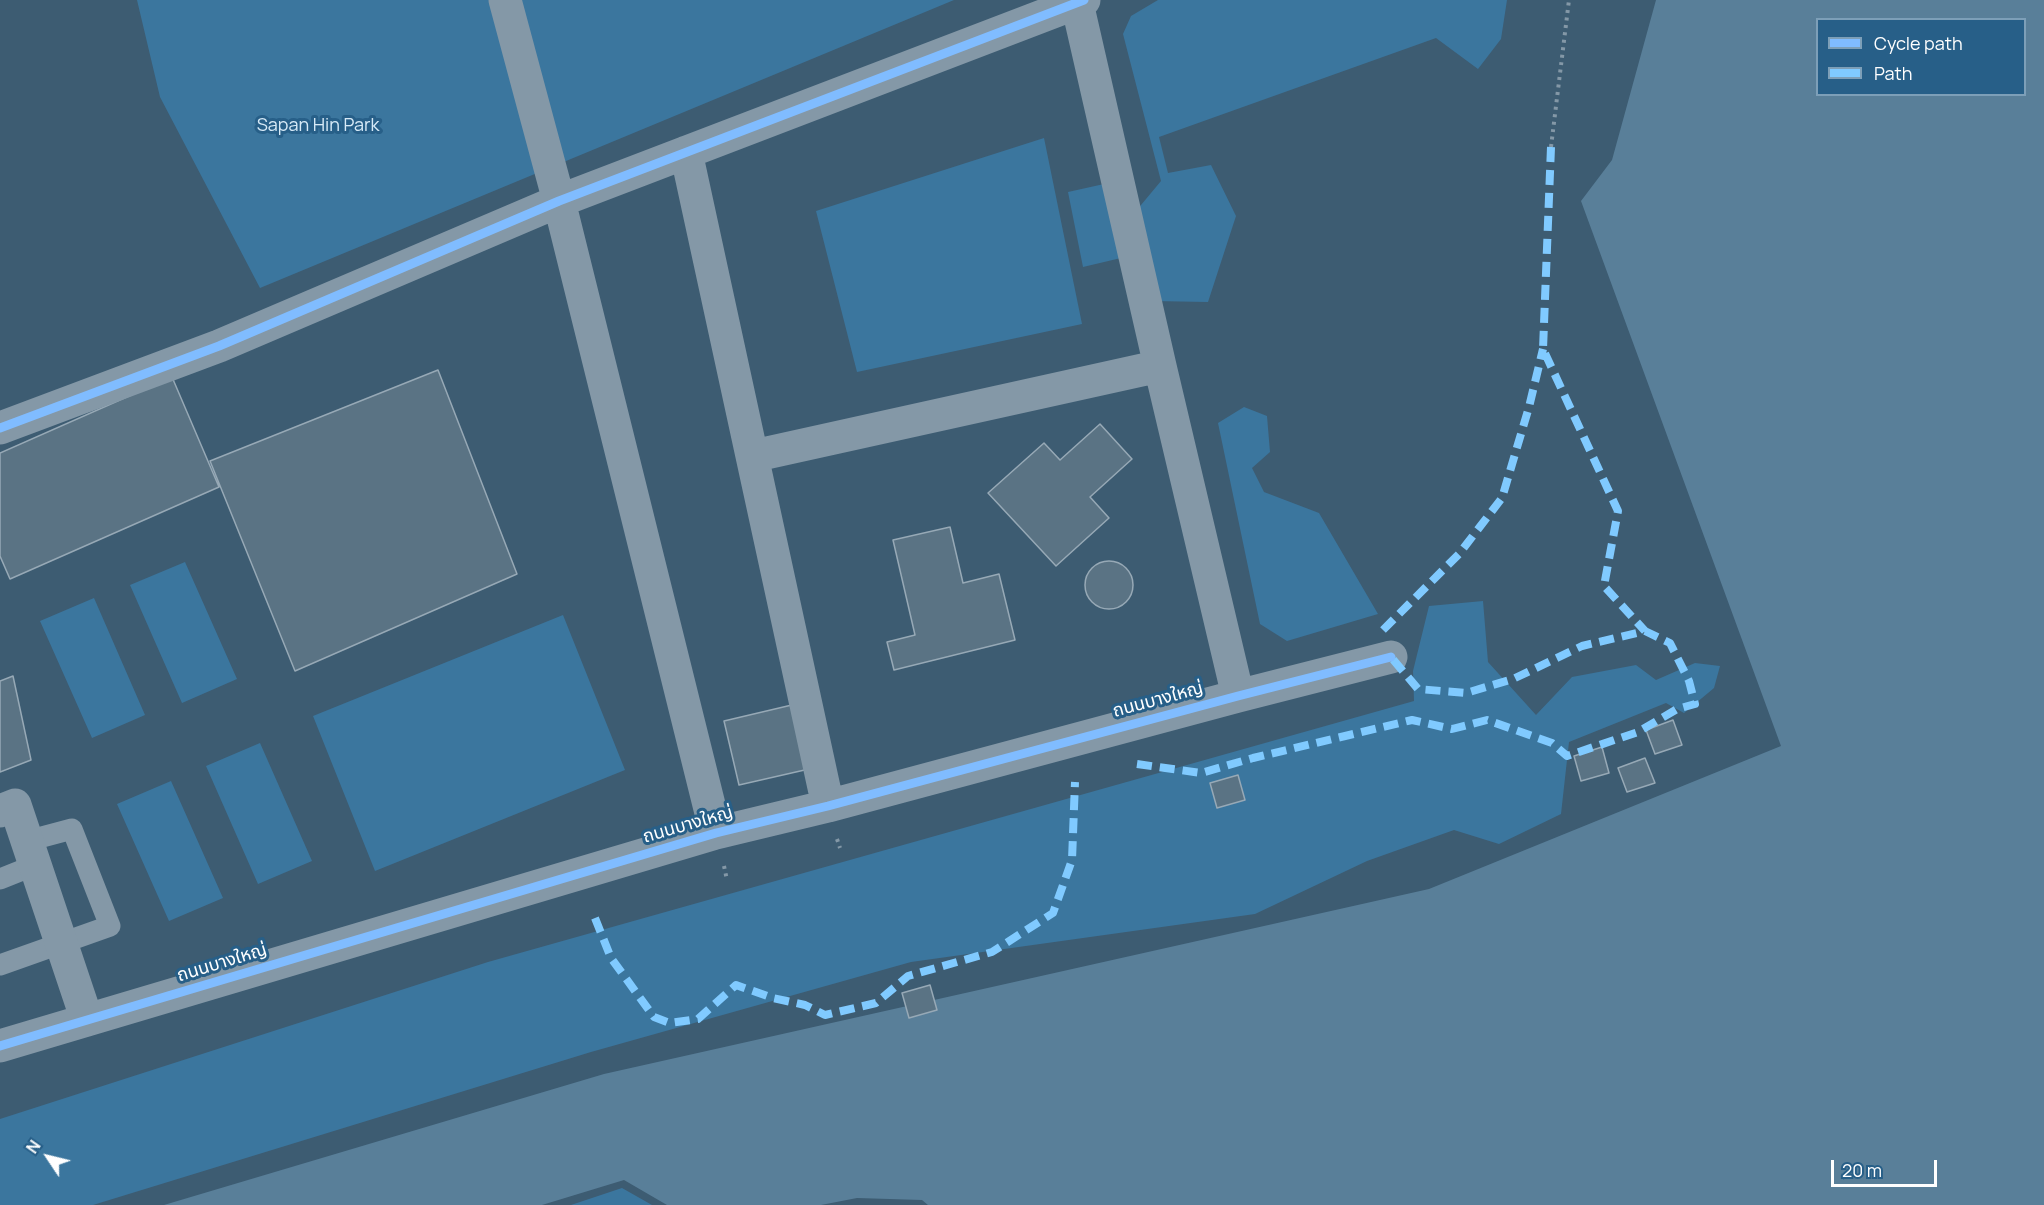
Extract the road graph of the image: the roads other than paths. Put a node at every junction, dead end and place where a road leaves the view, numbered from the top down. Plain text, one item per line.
1 (505, 0) edge
2 (1081, 2) edge
3 (686, 152) junction
4 (559, 201) junction
5 (1160, 366) junction
6 (0, 428) edge
7 (753, 456) junction
8 (1391, 657) dead end
9 (1238, 696) junction
10 (828, 806) junction
11 (0, 811) edge
12 (716, 833) junction
13 (31, 853) junction
14 (0, 879) edge
15 (61, 944) junction
16 (0, 965) edge
17 (87, 1020) junction
18 (0, 1046) edge

1 - 4 street
2 - 3 street
2 - 5 street
3 - 4 street
3 - 7 street
4 - 6 street
4 - 12 street
5 - 7 street
5 - 9 street
7 - 10 street
8 - 9 street, ถนนบางใหญ่
9 - 10 street, ถนนบางใหญ่
10 - 12 street, ถนนบางใหญ่
11 - 13 street
12 - 17 street, ถนนบางใหญ่
13 - 14 lane
13 - 15 street
13 - 15 lane
15 - 16 lane
15 - 17 street
17 - 18 street, ถนนบางใหญ่

